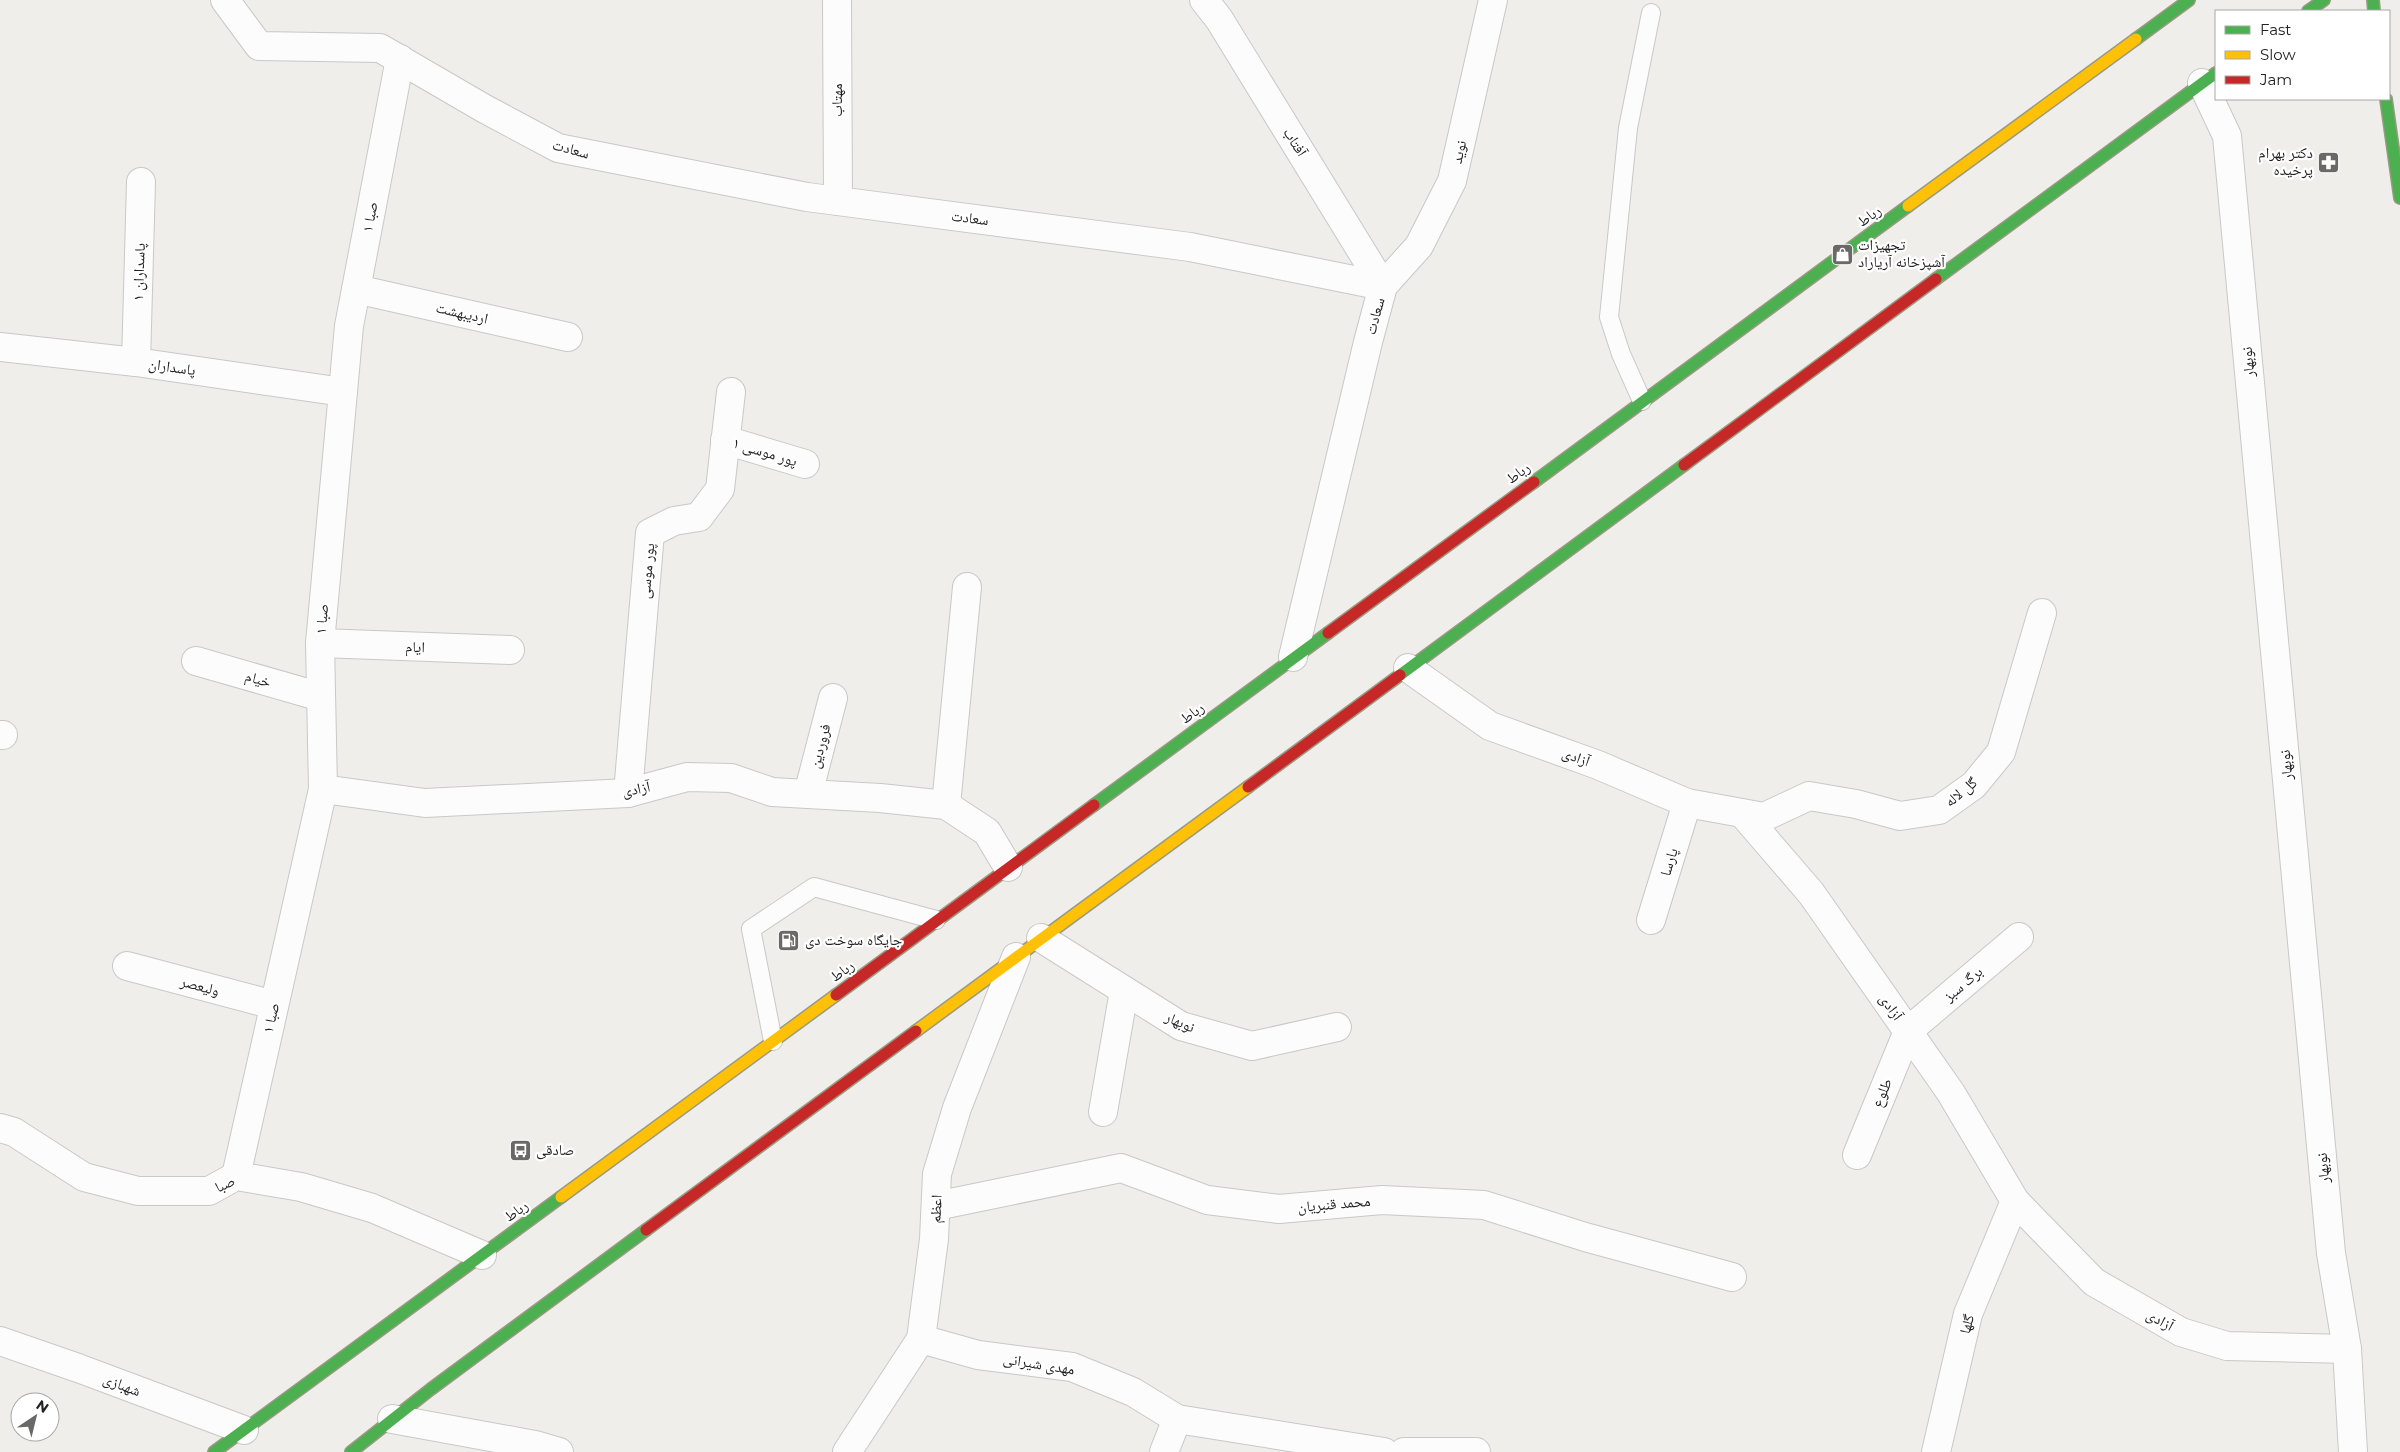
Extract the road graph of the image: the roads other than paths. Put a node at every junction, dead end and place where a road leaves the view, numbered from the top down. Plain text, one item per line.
1 (225, 0) edge
2 (837, 0) edge
3 (1204, 0) edge
4 (1493, 0) edge
5 (2189, 0) edge
6 (2324, 0) edge
7 (2309, 10) edge
8 (1652, 13) dead end
9 (400, 59) junction
10 (2209, 78) edge
11 (2215, 97) edge
12 (2216, 100) edge
13 (2386, 100) edge
14 (142, 182) dead end
15 (2400, 198) edge
16 (838, 201) junction
17 (1383, 286) junction
18 (356, 289) junction
19 (568, 337) dead end
20 (0, 347) edge
21 (136, 362) junction
22 (343, 392) junction
23 (730, 392) dead end
24 (1642, 401) junction
25 (726, 440) junction
26 (805, 464) dead end
27 (967, 586) dead end
28 (2042, 613) dead end
29 (320, 643) junction
30 (510, 650) dead end
31 (1294, 657) junction
32 (196, 661) dead end
33 (1408, 668) junction
34 (321, 697) junction
35 (833, 698) dead end
36 (323, 789) junction
37 (628, 793) junction
38 (808, 794) junction
39 (1687, 803) junction
40 (946, 805) junction
41 (1743, 814) junction
42 (1008, 867) junction
43 (936, 920) junction
44 (1650, 920) dead end
45 (2019, 937) dead end
46 (1041, 938) junction
47 (1016, 957) junction
48 (126, 966) dead end
49 (1124, 991) junction
50 (274, 1006) junction
51 (1337, 1027) dead end
52 (1908, 1031) junction
53 (773, 1040) junction
54 (1103, 1112) dead end
55 (0, 1128) edge
56 (1857, 1155) dead end
57 (236, 1176) junction
58 (2015, 1201) junction
59 (936, 1206) junction
60 (482, 1255) junction
61 (1732, 1277) dead end
62 (921, 1339) junction
63 (0, 1341) edge
64 (2347, 1348) junction
65 (392, 1419) junction
66 (1177, 1419) junction
67 (244, 1430) junction
68 (214, 1452) edge
69 (351, 1452) edge
70 (559, 1452) edge
71 (847, 1452) edge
72 (1164, 1452) edge
73 (1384, 1452) edge
74 (1404, 1452) edge
75 (1476, 1452) edge
76 (1936, 1452) edge
77 (2353, 1452) edge

1 - 9 street, سعادت
2 - 16 street, مهتاب
3 - 17 street, آفتاب
4 - 17 street, نوید
5 - 24 main road, رباط
6 - 7 main road
8 - 24 lane
9 - 16 street, سعادت
9 - 18 street, صبا ۱
10 - 11 street, نوبهار
10 - 33 main road
12 - 64 street, نوبهار
13 - 15 main road
14 - 21 street, پاسداران ۱
16 - 17 street, سعادت
17 - 31 street, سعادت
18 - 19 street, اردیبهشت
18 - 22 street, صبا ۱
20 - 21 street, پاسداران
21 - 22 street, پاسداران
22 - 29 street, صبا ۱
23 - 25 street, پور موسی
24 - 31 main road, رباط
25 - 26 street, پور موسی ۱
25 - 37 street, پور موسی
27 - 40 street
28 - 41 street, گل لاله
29 - 30 street, ایام
29 - 34 street, صبا ۱
31 - 42 main road, رباط
32 - 34 street, خیام
33 - 39 street, آزادی
33 - 46 main road
34 - 36 street, صبا ۱
35 - 38 street, فروردین
36 - 37 street, آزادی
36 - 50 street, صبا ۱
37 - 38 street, آزادی
38 - 40 street, آزادی
39 - 41 street, آزادی
39 - 44 street, پارسا
40 - 42 street, آزادی
41 - 52 street, آزادی
42 - 43 main road, رباط
43 - 53 main road, رباط
43 - 53 lane
45 - 52 street, برگ سبز
46 - 47 main road
46 - 49 street, نوبهار
47 - 59 street, اعظم
47 - 65 main road
48 - 50 street, ولیعصر
49 - 51 street, نوبهار
49 - 54 street
50 - 57 street, صبا ۱
52 - 56 street, طلوع
52 - 58 street, آزادی
53 - 60 main road, رباط
55 - 57 street, صبا
57 - 60 street, صبا
58 - 64 street, آزادی
58 - 76 street, گلها
59 - 61 street, محمد قنبریان
59 - 62 street, اعظم
60 - 67 main road, رباط
62 - 66 street, مهدی شیرانی
62 - 71 street, اعظم
63 - 67 street, شهبازی
64 - 77 street, نوبهار
65 - 69 main road
65 - 70 street
66 - 72 street
66 - 73 street, مهدی شیرانی
67 - 68 main road, رباط
74 - 75 street

